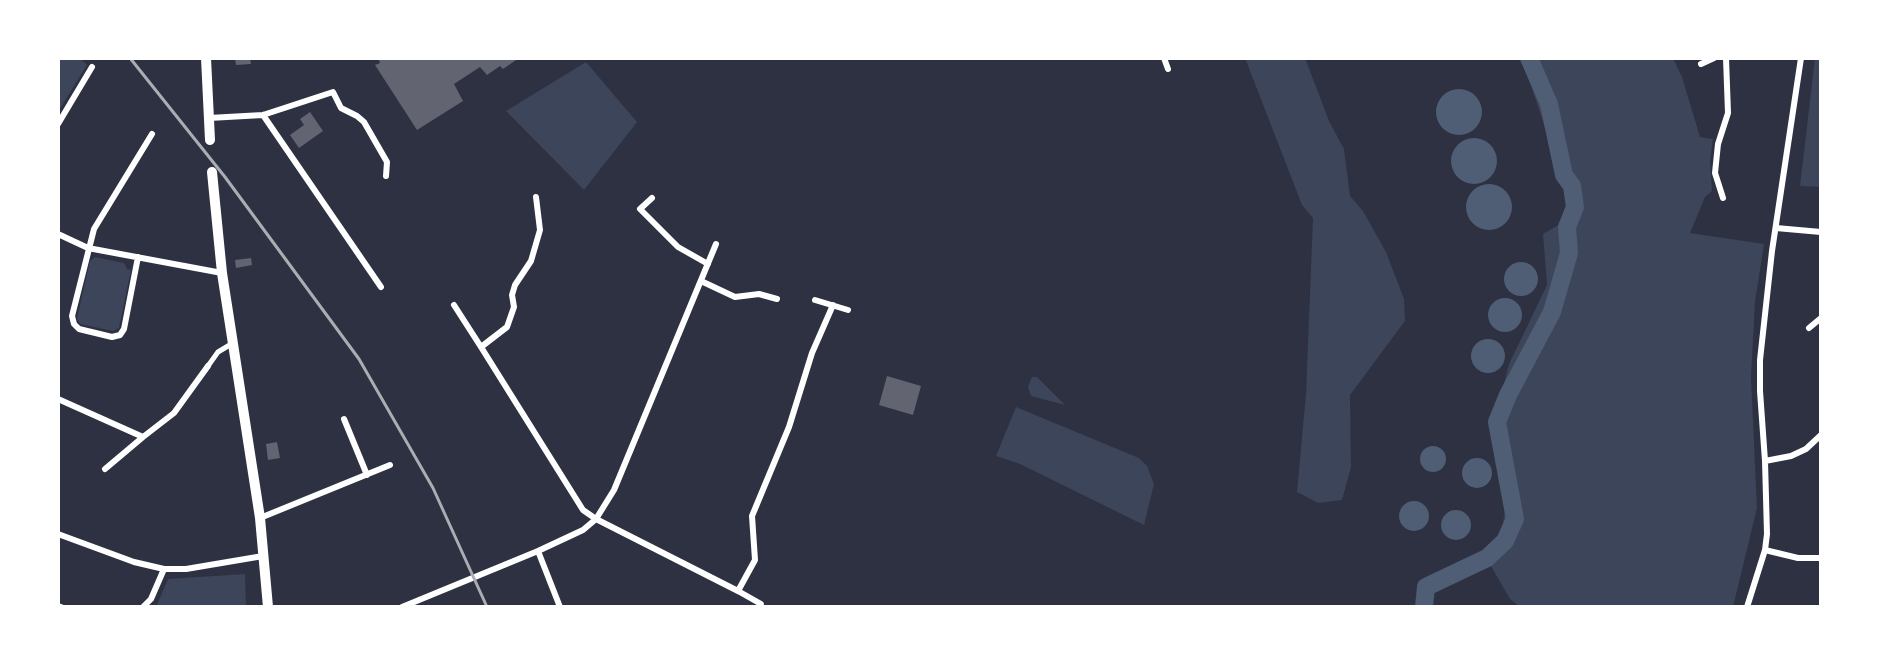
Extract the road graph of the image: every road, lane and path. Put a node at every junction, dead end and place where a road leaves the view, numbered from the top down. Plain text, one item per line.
1 (206, 58) edge
2 (1164, 58) edge
3 (1714, 58) edge
4 (1726, 58) edge
5 (1794, 58) edge
6 (1801, 58) edge
7 (1701, 64) dead end
8 (92, 67) dead end
9 (1168, 69) dead end
10 (263, 115) junction
11 (209, 118) junction
12 (58, 124) edge
13 (152, 134) dead end
14 (210, 140) dead end
15 (212, 172) dead end
16 (386, 176) dead end
17 (1731, 184) dead end
18 (1719, 187) junction
19 (536, 197) dead end
20 (652, 198) dead end
21 (1723, 198) dead end
22 (1776, 228) junction
23 (1821, 232) edge
24 (58, 234) edge
25 (716, 244) dead end
26 (88, 248) junction
27 (138, 257) junction
28 (708, 264) junction
29 (222, 273) junction
30 (701, 281) junction
31 (381, 287) dead end
32 (777, 299) dead end
33 (815, 300) dead end
34 (454, 305) dead end
35 (833, 305) junction
36 (848, 310) dead end
37 (1821, 318) edge
38 (1809, 328) dead end
39 (234, 342) junction
40 (481, 347) junction
41 (208, 366) joint
42 (58, 399) edge
43 (344, 419) dead end
44 (1821, 435) edge
45 (143, 437) junction
46 (1765, 461) junction
47 (390, 465) dead end
48 (105, 469) dead end
49 (367, 475) junction
50 (260, 518) junction
51 (596, 519) junction
52 (58, 534) edge
53 (1765, 550) junction
54 (538, 551) junction
55 (263, 556) junction
56 (1821, 558) edge
57 (164, 569) junction
58 (738, 591) junction
59 (760, 606) edge
60 (143, 607) edge
61 (268, 607) edge
62 (405, 607) edge
63 (560, 607) edge
64 (1747, 607) edge

1 - 11 highway
2 - 9 street
3 - 7 street
4 - 18 street
5 - 6 street
6 - 22 street
8 - 12 street
10 - 11 street
10 - 16 street
10 - 31 street
11 - 14 highway
13 - 26 street
15 - 29 highway
17 - 18 street
18 - 21 street
19 - 40 street
20 - 28 street
22 - 23 street
22 - 46 street
24 - 26 street
25 - 28 street
26 - 27 street
26 - 27 street
27 - 29 street
28 - 30 street
29 - 39 highway
30 - 32 street
30 - 51 street
33 - 35 street
34 - 40 street
35 - 36 street
35 - 58 street
37 - 38 street
39 - 41 street
39 - 50 highway
40 - 51 street
41 - 45 street
42 - 45 street
43 - 49 street
44 - 46 street
45 - 48 street
46 - 53 street
47 - 49 street
49 - 50 street
50 - 55 highway
51 - 54 street
51 - 58 street
52 - 57 street
53 - 56 street
53 - 64 street
54 - 62 street
54 - 63 street
55 - 57 street
55 - 61 highway
57 - 60 street
58 - 59 street

